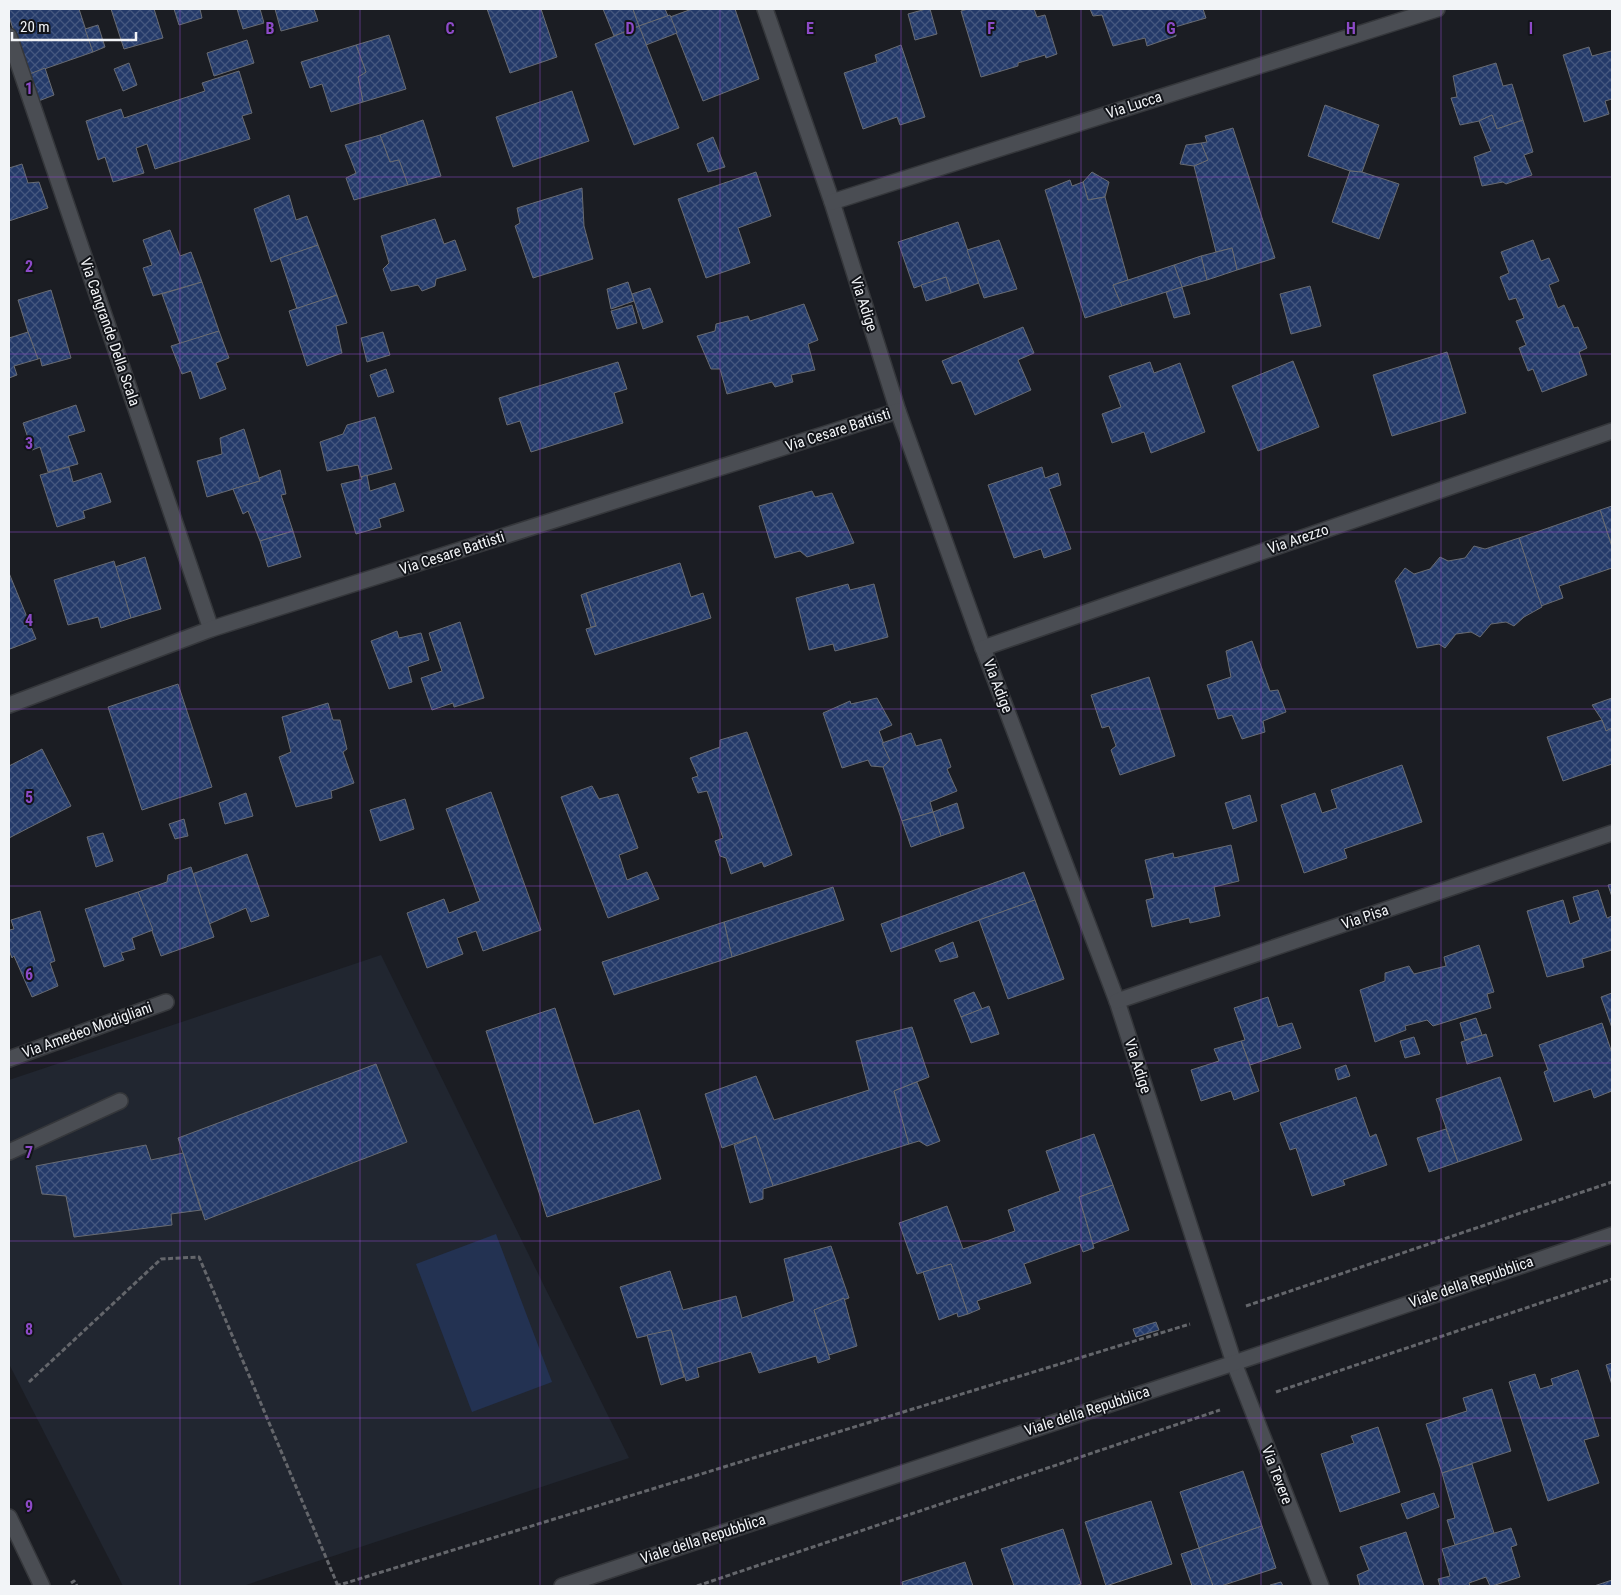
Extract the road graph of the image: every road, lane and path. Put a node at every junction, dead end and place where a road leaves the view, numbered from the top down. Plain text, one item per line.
1 (765, 9) edge
2 (1437, 9) edge
3 (9, 36) edge
4 (832, 202) junction
5 (898, 411) junction
6 (1612, 431) edge
7 (212, 629) junction
8 (983, 648) junction
9 (9, 705) edge
10 (1612, 834) edge
11 (1117, 1001) junction
12 (166, 1002) dead end
13 (9, 1059) edge
14 (120, 1101) dead end
15 (9, 1152) edge
16 (1612, 1182) edge
17 (1612, 1235) edge
18 (1612, 1279) edge
19 (1218, 1315) junction
20 (1234, 1363) junction
21 (29, 1382) dead end
22 (1248, 1401) junction
23 (9, 1517) edge
24 (42, 1586) edge
25 (337, 1586) edge
26 (562, 1586) edge
27 (697, 1586) edge
28 (1321, 1586) edge

1 - 4 street, Via Adige
2 - 4 street, Via Lucca
3 - 7 street, Via Cangrande Della Scala
4 - 5 street, Via Adige
5 - 7 street, Via Cesare Battisti
5 - 8 street, Via Adige
6 - 8 street, Via Arezzo
7 - 9 street, Via Cesare Battisti
8 - 11 street, Via Adige
10 - 11 street, Via Pisa
11 - 19 street, Via Adige
12 - 13 street, Via Amedeo Modigliani
14 - 15 street
16 - 19 path
17 - 20 street, Viale della Repubblica
18 - 22 path
19 - 20 street, Via Adige
19 - 25 path
20 - 22 street, Via Tevere
20 - 26 street, Viale della Repubblica
21 - 25 path
22 - 27 path
22 - 28 street, Via Tevere
23 - 24 street

